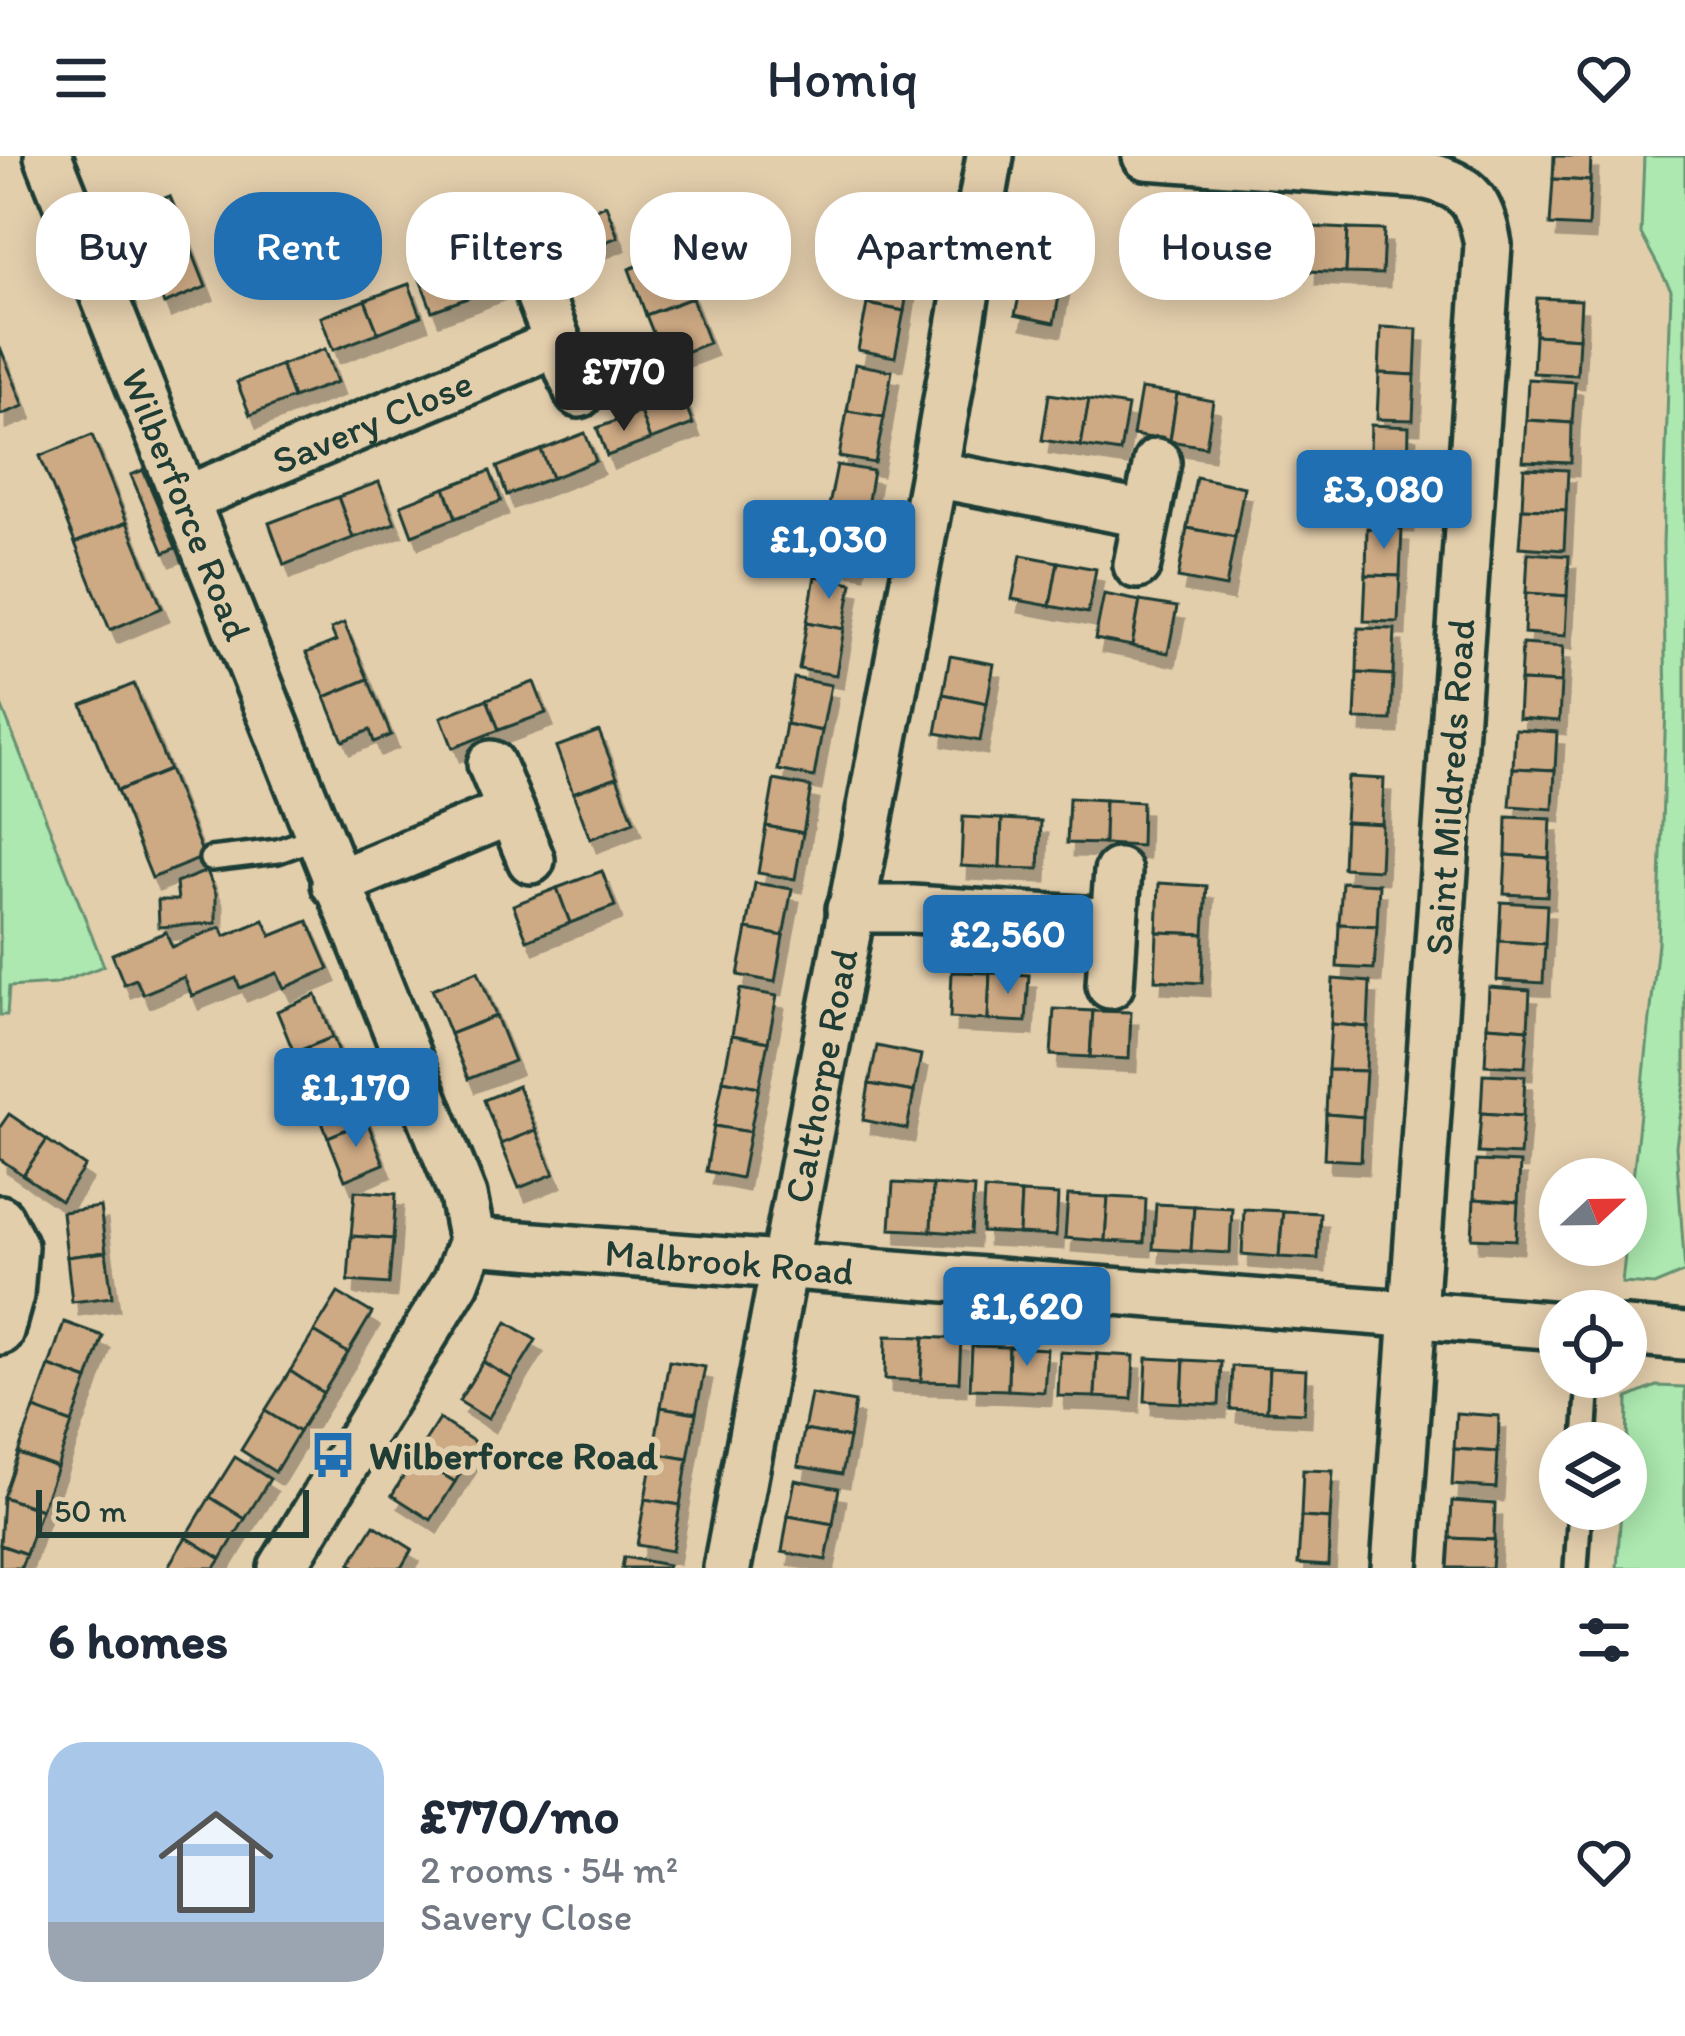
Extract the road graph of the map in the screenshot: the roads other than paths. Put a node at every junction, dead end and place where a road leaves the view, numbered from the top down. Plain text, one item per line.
1 (48, 156) edge
2 (990, 156) edge
3 (1146, 156) edge
4 (541, 300) edge
5 (559, 343) junction
6 (579, 394) dead end
7 (1157, 462) dead end
8 (934, 474) junction
9 (184, 500) junction
10 (1147, 515) junction
11 (1137, 565) dead end
12 (491, 764) dead end
13 (511, 811) junction
14 (317, 837) junction
15 (211, 859) dead end
16 (531, 860) dead end
17 (1118, 872) dead end
18 (335, 884) junction
19 (850, 910) junction
20 (1114, 922) junction
21 (1109, 985) dead end
22 (0, 1219) edge
23 (472, 1241) junction
24 (782, 1267) junction
25 (1411, 1316) junction
26 (1539, 1325) edge
27 (0, 1331) edge
28 (1647, 1333) edge
29 (1685, 1336) edge
30 (1579, 1530) edge
31 (282, 1568) edge
32 (727, 1568) edge
33 (1395, 1568) edge
34 (1576, 1568) edge

1 - 9 street, Wilberforce Road
2 - 8 street, Calthorpe Road
3 - 25 street, Saint Mildreds Road
4 - 5 street
5 - 6 street
5 - 9 street, Savery Close
7 - 10 street
8 - 10 street
8 - 19 street, Calthorpe Road
9 - 14 street, Wilberforce Road
10 - 11 street
12 - 13 street
13 - 16 street
13 - 18 street
14 - 15 lane
14 - 18 street, Wilberforce Road
17 - 20 street
18 - 23 street, Wilberforce Road
19 - 20 street
19 - 24 street, Calthorpe Road
20 - 21 street
22 - 27 street
23 - 24 street, Malbrook Road
23 - 31 street
24 - 25 street, Malbrook Road
24 - 32 street, Calthorpe Road
25 - 26 street, Malbrook Road
25 - 33 street, Saint Mildreds Road
28 - 29 street
30 - 34 lane

